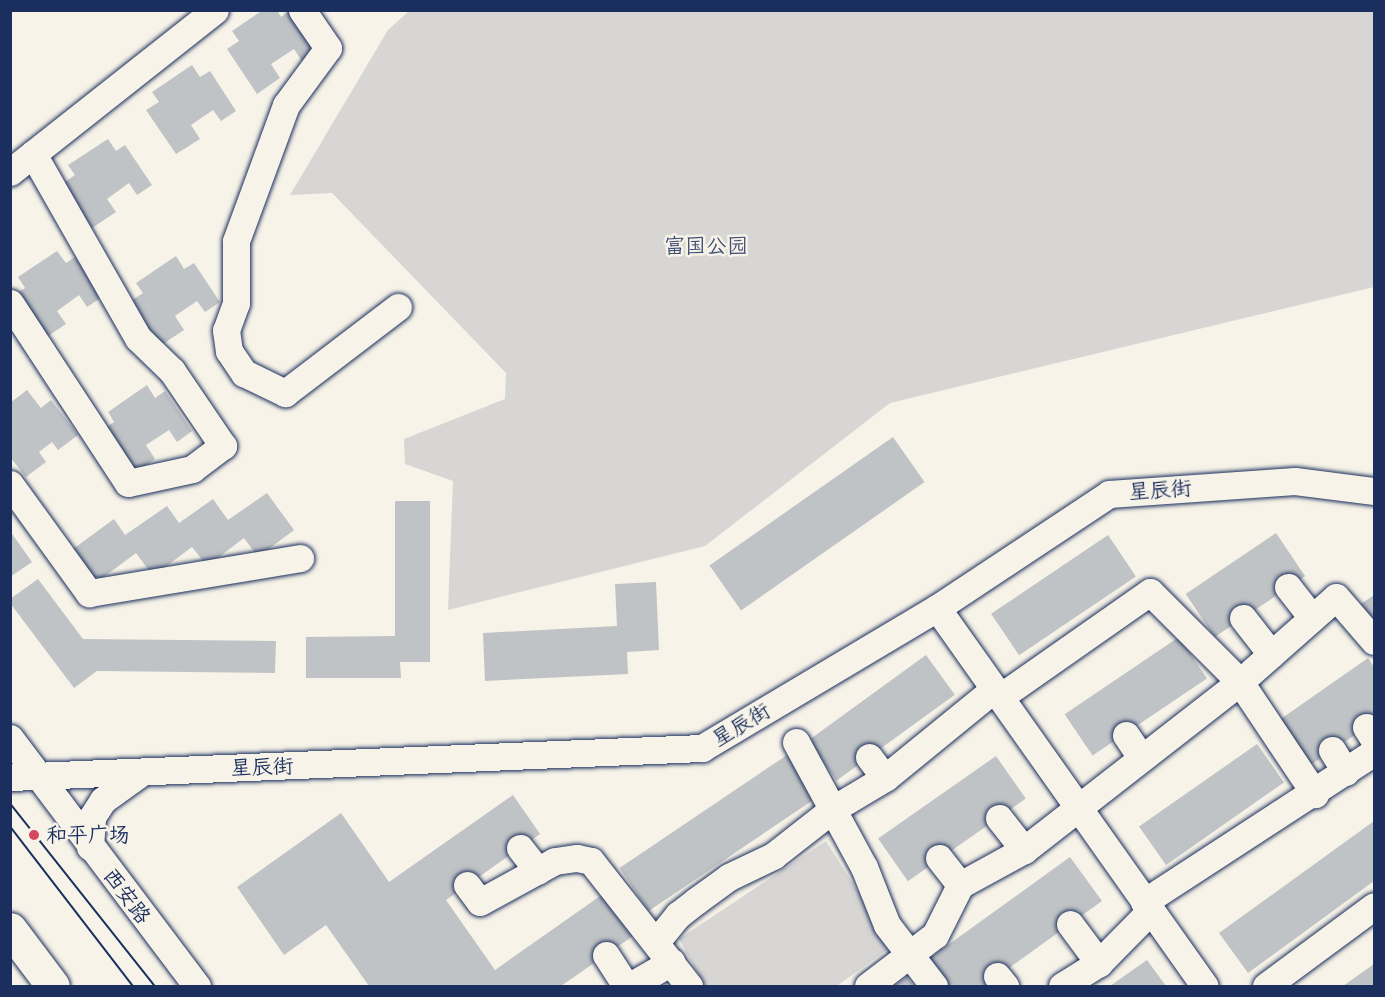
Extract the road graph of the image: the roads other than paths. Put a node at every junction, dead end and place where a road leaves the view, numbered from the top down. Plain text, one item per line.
1 (215, 10) edge
2 (302, 10) edge
3 (33, 154) junction
4 (10, 172) edge
5 (10, 303) edge
6 (398, 307) dead end
7 (10, 484) edge
8 (1374, 491) edge
9 (300, 558) dead end
10 (1288, 587) dead end
11 (937, 608) junction
12 (1243, 618) dead end
13 (1312, 618) junction
14 (1374, 641) edge
15 (1271, 654) junction
16 (1240, 682) junction
17 (998, 693) junction
18 (1126, 735) dead end
19 (10, 738) edge
20 (1372, 740) edge
21 (796, 742) dead end
22 (1141, 757) junction
23 (143, 772) junction
24 (24, 777) edge
25 (1315, 794) junction
26 (1078, 804) junction
27 (833, 809) junction
28 (999, 818) dead end
29 (90, 847) junction
30 (520, 848) dead end
31 (1024, 850) junction
32 (939, 858) dead end
33 (538, 871) junction
34 (467, 885) dead end
35 (960, 885) junction
36 (1148, 906) junction
37 (1374, 906) edge
38 (1070, 924) dead end
39 (10, 929) edge
40 (664, 952) junction
41 (606, 955) dead end
42 (910, 955) junction
43 (1099, 963) junction
44 (53, 987) edge
45 (197, 987) edge
46 (628, 987) edge
47 (689, 987) edge
48 (868, 987) edge
49 (934, 987) edge
50 (1062, 987) edge
51 (1205, 987) edge
52 (1266, 987) edge

1 - 3 street
2 - 6 street
3 - 4 street
3 - 5 street
7 - 9 street
8 - 11 street, 星辰街
10 - 13 street
11 - 17 street
11 - 23 street, 星辰街
12 - 15 street
13 - 14 street
13 - 15 street
15 - 16 street
16 - 17 street
16 - 22 street
16 - 25 street
17 - 26 street
17 - 27 street
18 - 22 street
19 - 24 street, 西安路
20 - 25 street
21 - 27 street
22 - 26 street
23 - 24 street, 星辰街
23 - 29 street
24 - 29 street, 西安路
25 - 36 street
26 - 31 street
26 - 36 street
27 - 40 street
27 - 42 street
28 - 31 street
29 - 45 street, 西安路
30 - 33 street
31 - 35 street
32 - 35 street
33 - 34 street
33 - 40 street
35 - 42 street
36 - 43 street
36 - 51 street
37 - 52 street
38 - 43 street
39 - 44 highway
40 - 46 street
40 - 47 street
41 - 46 street
42 - 48 street
42 - 49 street
43 - 50 street

